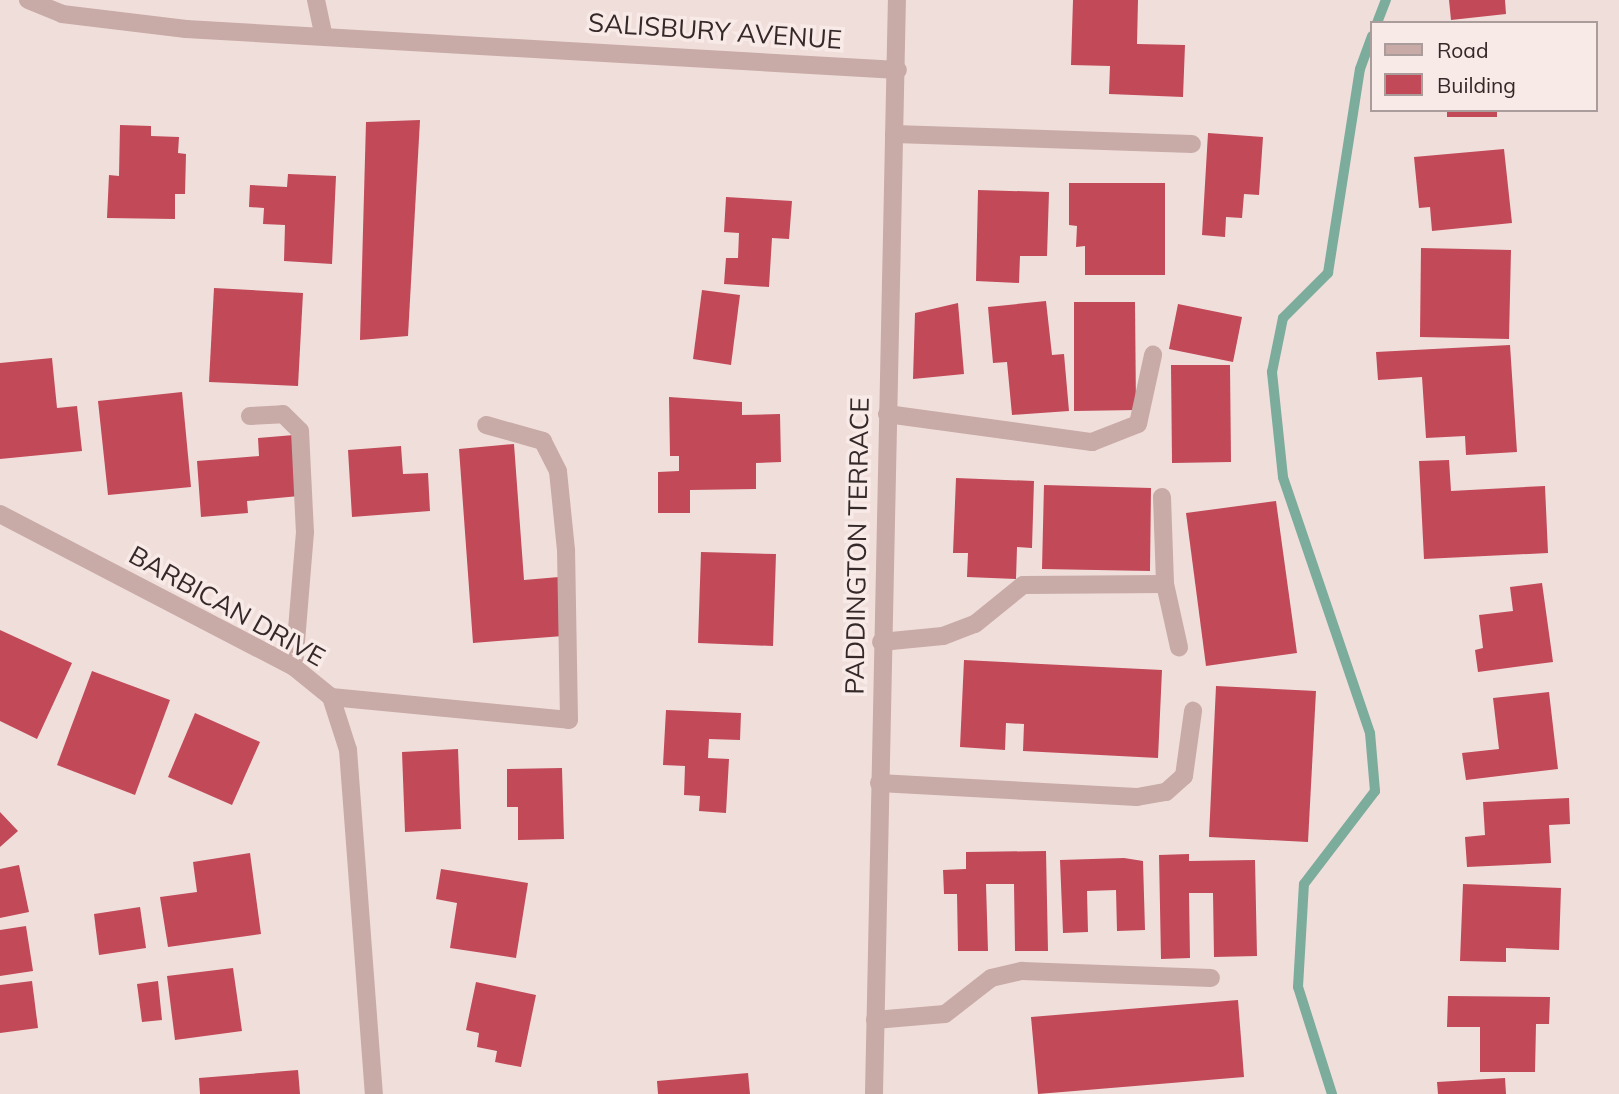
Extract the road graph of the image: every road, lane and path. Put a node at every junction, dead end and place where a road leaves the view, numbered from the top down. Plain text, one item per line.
1 (28, 0) edge
2 (316, 0) edge
3 (897, 0) edge
4 (323, 34) junction
5 (898, 70) junction
6 (894, 134) junction
7 (1192, 144) dead end
8 (1153, 355) dead end
9 (887, 414) junction
10 (250, 416) dead end
11 (486, 425) dead end
12 (1162, 498) dead end
13 (0, 514) edge
14 (1165, 584) junction
15 (881, 642) junction
16 (1179, 648) dead end
17 (294, 667) junction
18 (331, 697) junction
19 (1193, 711) dead end
20 (878, 783) junction
21 (1211, 978) dead end
22 (875, 1020) junction
23 (374, 1094) edge
24 (874, 1094) edge

1 - 4 street, SALISBURY AVENUE
2 - 4 street
3 - 5 street, PADDINGTON TERRACE
4 - 5 street, SALISBURY AVENUE
5 - 6 street, PADDINGTON TERRACE
6 - 7 street
6 - 9 street, PADDINGTON TERRACE
8 - 9 street
9 - 15 street, PADDINGTON TERRACE
10 - 17 street
11 - 18 street
12 - 14 street
13 - 17 street, BARBICAN DRIVE
14 - 15 street
14 - 16 street
15 - 20 street, PADDINGTON TERRACE
17 - 18 street, BARBICAN DRIVE
18 - 23 street, BARBICAN DRIVE
19 - 20 street
20 - 22 street, PADDINGTON TERRACE
21 - 22 street
22 - 24 street, PADDINGTON TERRACE

